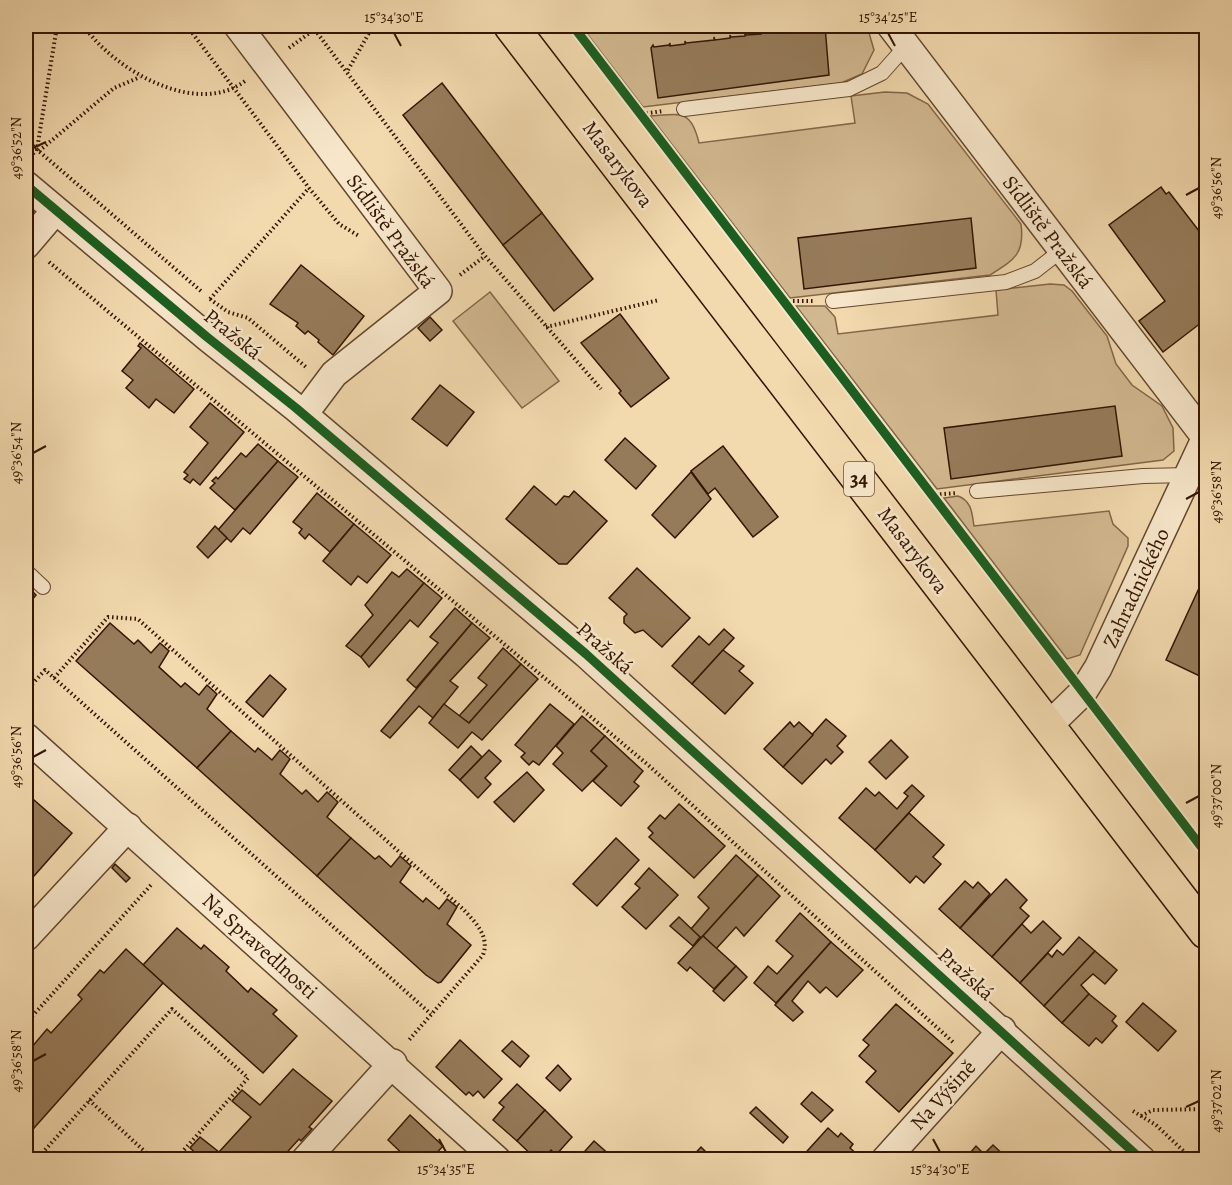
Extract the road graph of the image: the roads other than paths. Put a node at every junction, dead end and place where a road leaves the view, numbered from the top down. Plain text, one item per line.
1 (238, 26) edge
2 (511, 26) edge
3 (899, 36) edge
4 (684, 109) dead end
5 (26, 185) edge
6 (55, 211) junction
7 (1062, 250) junction
8 (34, 251) edge
9 (833, 301) road end
10 (304, 414) junction
11 (1206, 438) edge
12 (1189, 475) junction
13 (977, 491) dead end
14 (26, 571) edge
15 (43, 587) dead end
16 (1048, 726) junction
17 (26, 737) edge
18 (128, 828) junction
19 (1206, 932) edge
20 (26, 937) edge
21 (1002, 1030) junction
22 (391, 1063) junction
23 (305, 1160) edge
24 (497, 1160) edge
25 (885, 1160) edge
26 (1142, 1160) edge

1 - 10 street, Sídliště Pražská
2 - 16 main road, Masarykova / 34
3 - 4 lane
3 - 7 street, Sídliště Pražská
5 - 6 street, Pražská
6 - 8 street
6 - 10 street, Pražská
7 - 9 lane
7 - 11 street, Sídliště Pražská
10 - 21 street, Pražská
11 - 12 street, Zahradnického
12 - 13 lane
12 - 16 street, Zahradnického
14 - 15 lane
16 - 19 main road, Masarykova / 34
17 - 18 street, Na Spravedlnosti
18 - 20 street
18 - 22 street, Na Spravedlnosti
21 - 25 street, Na Výšině
21 - 26 street, Pražská
22 - 23 street
22 - 24 street, Na Spravedlnosti

